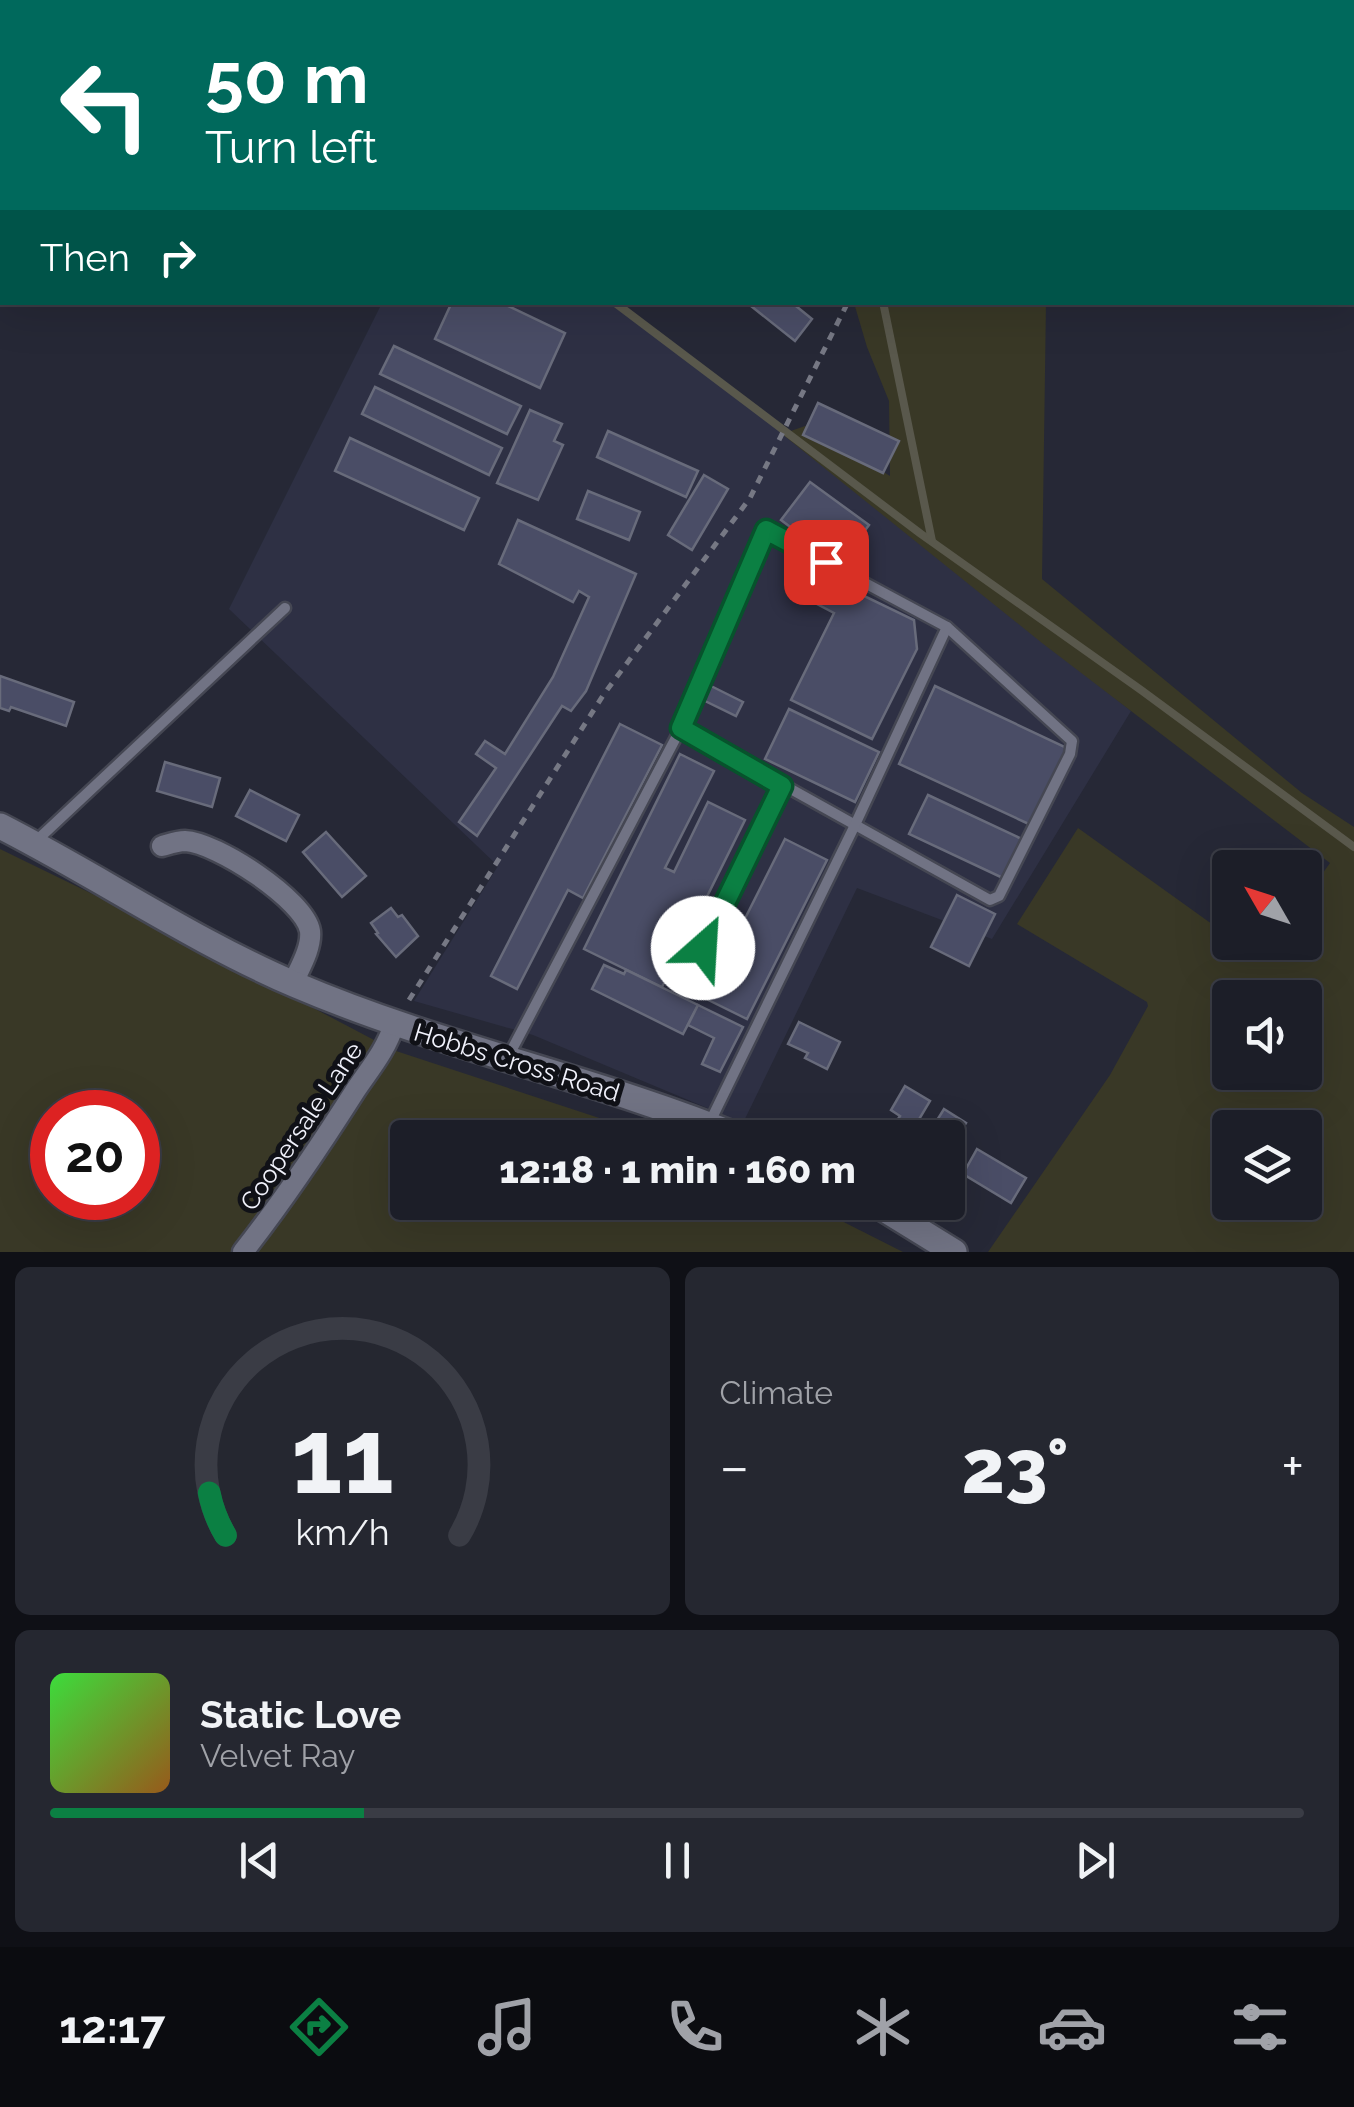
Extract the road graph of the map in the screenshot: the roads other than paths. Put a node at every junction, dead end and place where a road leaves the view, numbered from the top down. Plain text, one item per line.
1 (284, 608) dead end
2 (947, 627) junction
3 (681, 728) junction
4 (782, 786) junction
5 (0, 826) edge
6 (854, 827) junction
7 (34, 843) junction
8 (162, 846) dead end
9 (703, 948) dead end
10 (293, 984) junction
11 (394, 1024) junction
12 (507, 1060) junction
13 (696, 1120) edge
14 (710, 1120) edge
15 (902, 1220) edge
16 (244, 1252) edge
17 (954, 1252) edge

1 - 7 lane
2 - 3 lane
2 - 6 lane
2 - 6 lane
3 - 4 lane
3 - 12 lane
4 - 6 lane
4 - 9 lane
5 - 7 street, Hobbs Cross Road
6 - 14 lane
7 - 10 street, Hobbs Cross Road
8 - 10 street
10 - 11 street, Hobbs Cross Road
11 - 12 street, Hobbs Cross Road
11 - 16 street, Coopersale Lane
12 - 13 street, Hobbs Cross Road
15 - 17 street

